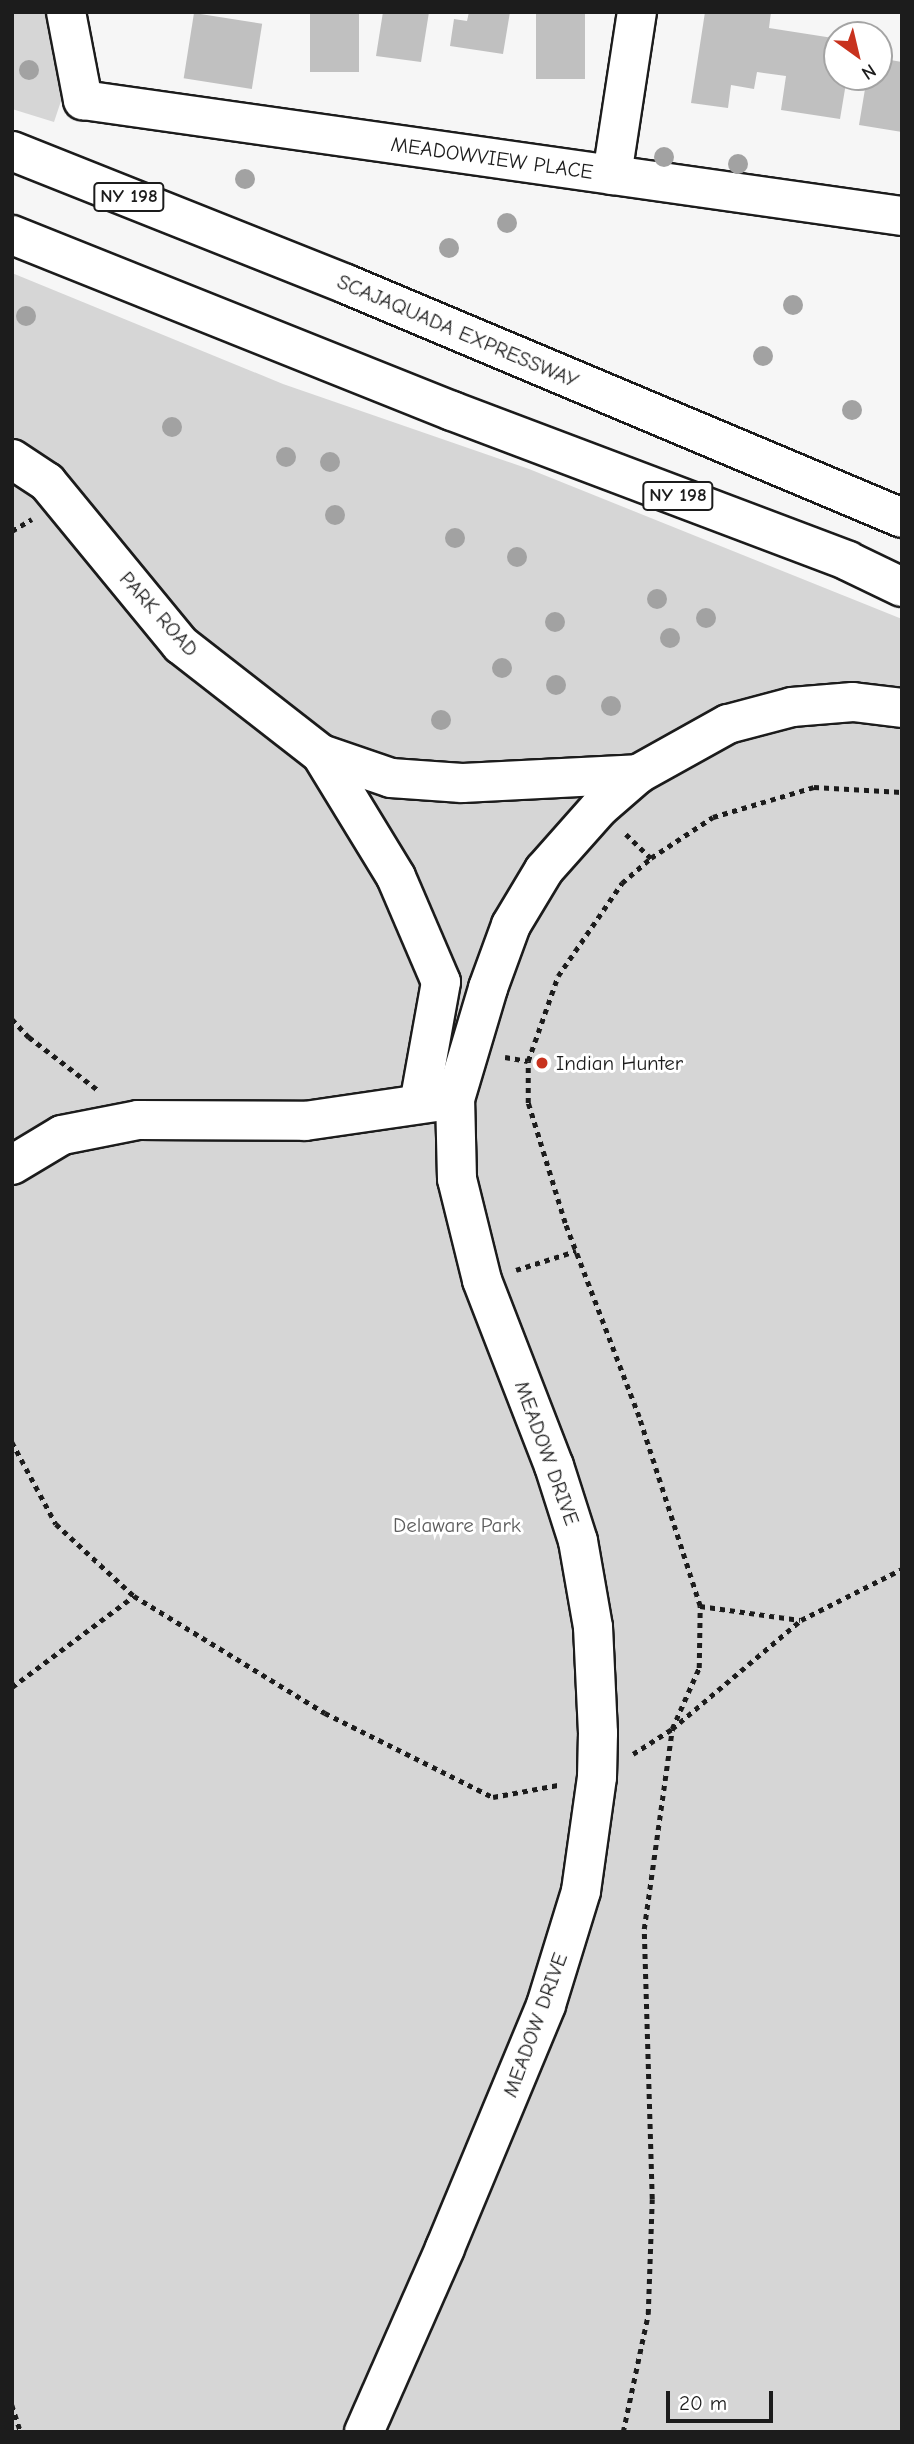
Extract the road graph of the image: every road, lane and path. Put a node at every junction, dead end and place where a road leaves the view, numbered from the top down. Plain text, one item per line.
1 (66, 12) edge
2 (637, 12) edge
3 (12, 151) edge
4 (612, 175) junction
5 (902, 216) edge
6 (12, 235) edge
7 (12, 459) edge
8 (902, 518) edge
9 (902, 587) edge
10 (902, 708) edge
11 (321, 754) junction
12 (638, 774) junction
13 (902, 792) edge
14 (12, 1019) edge
15 (437, 1102) junction
16 (138, 1120) junction
17 (12, 1165) edge
18 (576, 1251) junction
19 (482, 1280) junction
20 (12, 1442) edge
21 (902, 1569) edge
22 (134, 1596) junction
23 (700, 1606) junction
24 (801, 1620) junction
25 (12, 1687) edge
26 (672, 1728) junction
27 (597, 1777) junction
28 (12, 2405) edge
29 (21, 2432) edge
30 (364, 2432) edge
31 (623, 2432) edge

1 - 4 main road, MEADOWVIEW PLACE
2 - 4 main road
3 - 8 main road, SCAJAQUADA EXPRESSWAY / NY 198
4 - 5 main road, MEADOWVIEW PLACE
6 - 9 main road, NY 198
7 - 11 main road, PARK ROAD
10 - 12 main road, MEADOW DRIVE
11 - 12 main road, PARK ROAD
11 - 15 main road, PARK ROAD
12 - 15 main road, MEADOW DRIVE
13 - 18 path
14 - 16 path
15 - 16 main road
15 - 19 main road, MEADOW DRIVE
16 - 17 main road
18 - 19 path
18 - 23 path
19 - 27 main road, MEADOW DRIVE
20 - 22 path
21 - 24 path
22 - 25 path
22 - 27 path
23 - 24 path
23 - 26 path
24 - 26 path
26 - 27 path
26 - 31 path
27 - 30 main road, MEADOW DRIVE
28 - 29 path

